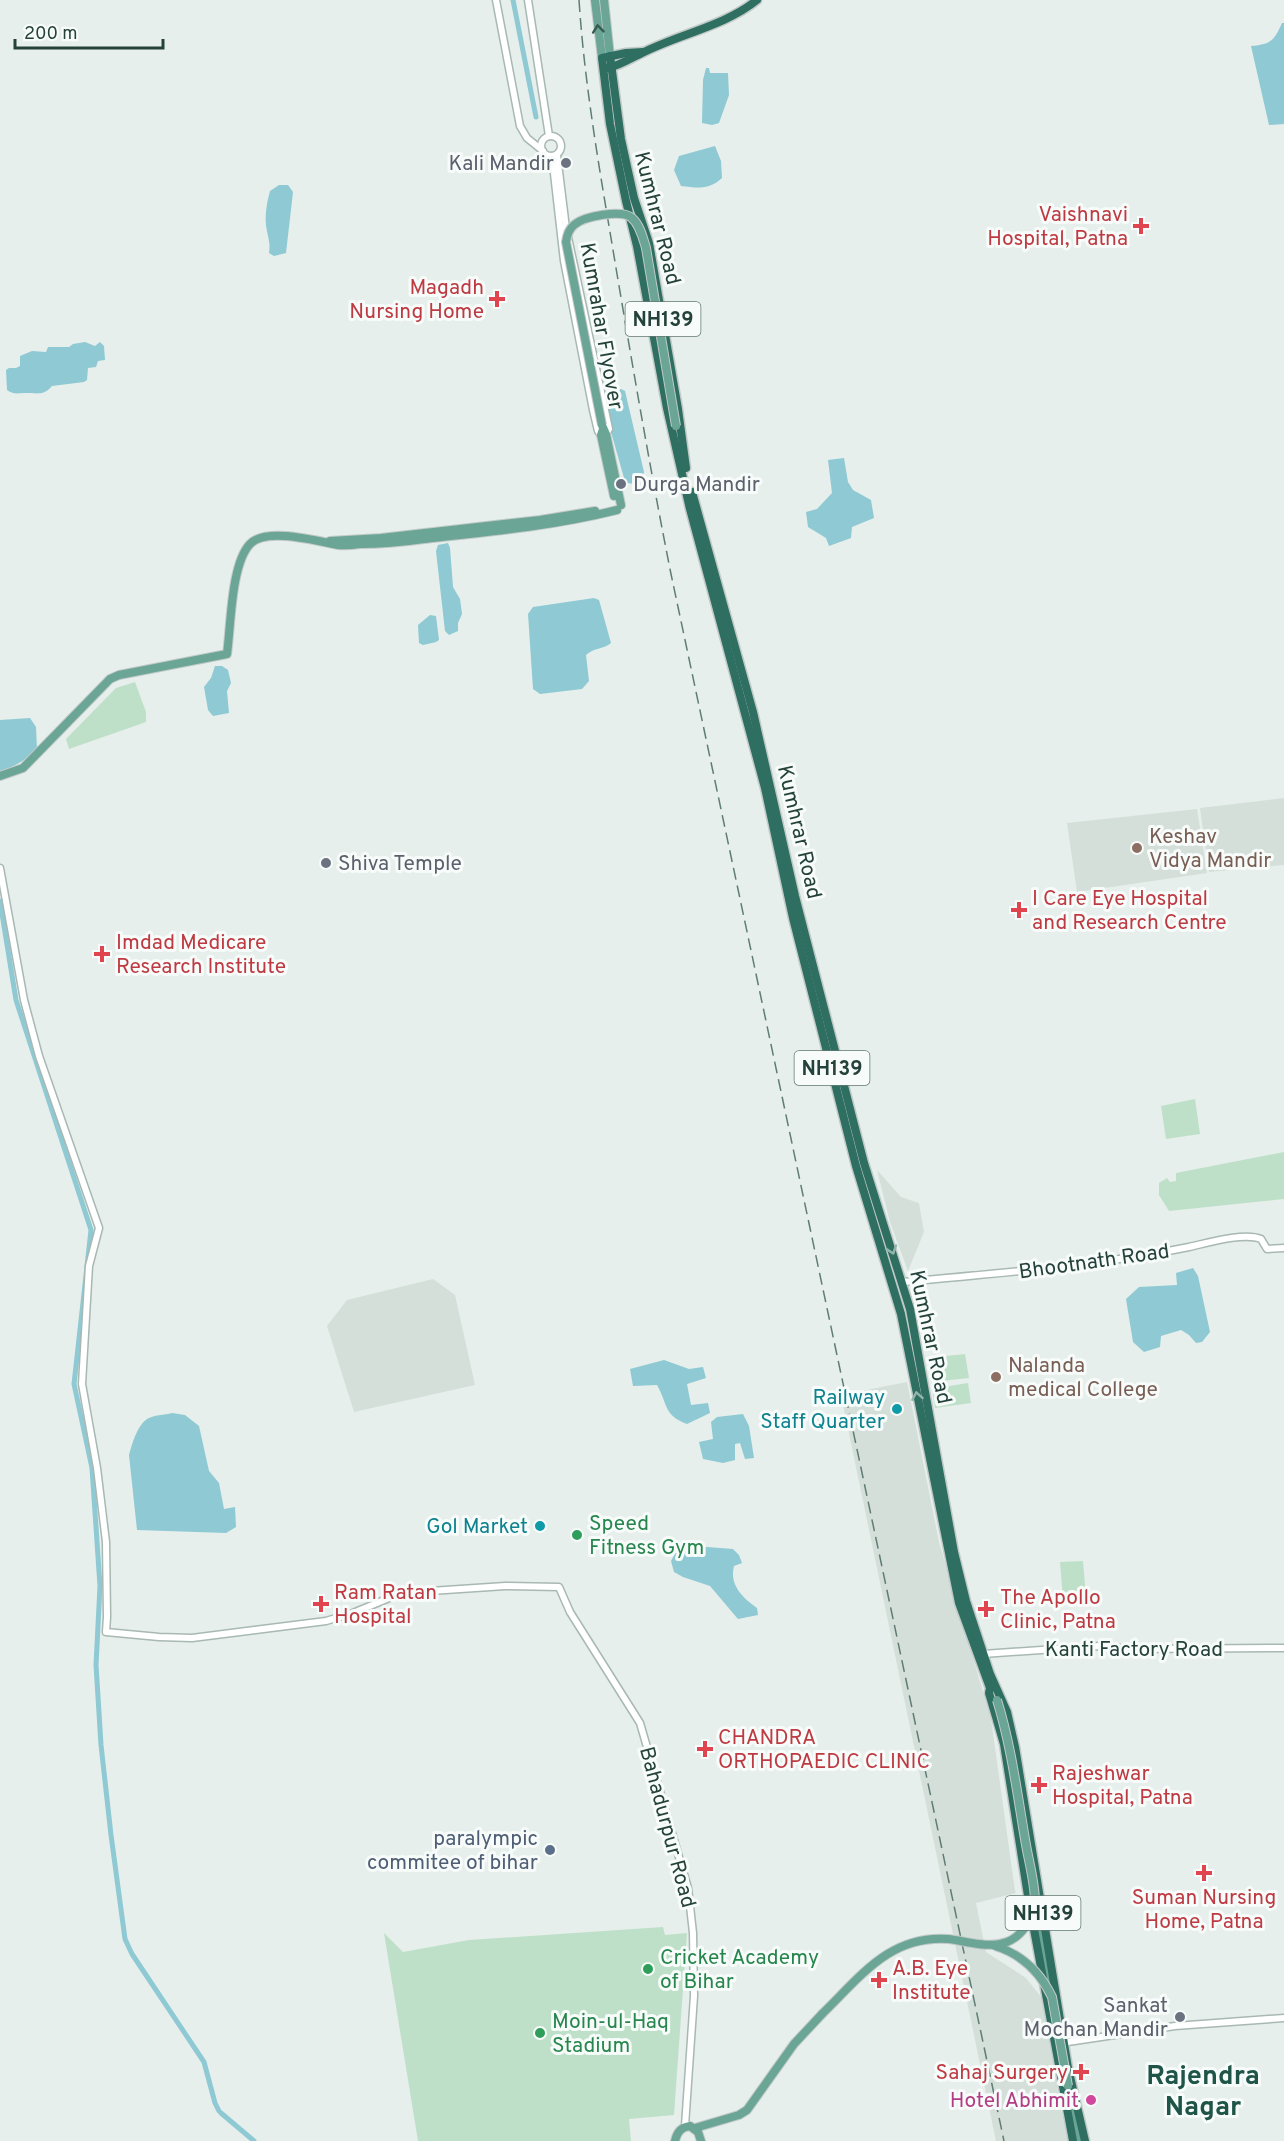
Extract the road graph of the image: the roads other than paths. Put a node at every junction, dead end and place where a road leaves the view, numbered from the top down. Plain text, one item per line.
1 (496, 0) edge
2 (528, 0) edge
3 (595, 0) edge
4 (604, 0) edge
5 (757, 0) edge
6 (643, 52) junction
7 (606, 57) junction
8 (607, 68) junction
9 (549, 136) junction
10 (543, 151) junction
11 (554, 155) junction
12 (626, 205) junction
13 (637, 206) junction
14 (603, 431) junction
15 (679, 442) junction
16 (0, 776) edge
17 (0, 868) edge
18 (839, 1079) junction
19 (1282, 1248) edge
20 (903, 1282) junction
21 (962, 1602) junction
22 (1284, 1648) edge
23 (983, 1654) junction
24 (993, 1687) junction
25 (1035, 1904) junction
26 (991, 1944) junction
27 (1052, 1997) junction
28 (1284, 2018) edge
29 (1060, 2043) junction
30 (707, 2124) junction
31 (685, 2126) junction
32 (694, 2128) junction
33 (701, 2139) edge
34 (675, 2141) edge
35 (1073, 2141) edge
36 (1078, 2141) edge
37 (1085, 2141) edge

1 - 10 street
2 - 9 street
7 -> 3 main road
4 - 7 main road
5 - 6 highway
6 - 7 highway
6 - 8 highway
7 - 8 highway, Kumhrar Road / NH139
8 - 12 highway, Kumhrar Road / NH139
8 - 13 highway, Kumhrar Road / NH139
9 - 10 street
9 - 11 street
10 - 11 street
11 - 14 street
11 - 14 street
12 - 13 highway
12 - 15 highway, NH139
13 - 15 highway, Kumhrar Road / NH139
14 - 15 main road, Kumrahar Flyover, bridge
14 - 16 main road, Kumrahar Flyover
15 - 18 highway, Kumhrar Road / NH139
17 - 31 street, Bahadurpur Road
18 -> 20 highway, Kumhrar Road / NH139
21 -> 18 highway, Kumhrar Road / NH139
19 - 20 street, Bhootnath Road
20 - 21 highway, Kumhrar Road / NH139
21 - 23 highway, NH139
21 - 24 highway, Kumhrar Road / NH139
22 - 23 street, Kanti Factory Road
23 - 24 highway, NH139
24 - 25 main road, bridge
24 - 29 highway, NH139
25 - 26 main road, bridge
25 - 27 main road, bridge
26 - 27 main road, bridge
26 - 30 main road, bridge
27 - 36 main road, bridge
28 - 29 street
29 - 35 highway, NH139
29 - 37 highway, NH139
30 - 32 main road
30 - 33 main road
31 - 32 main road
31 - 34 main road
32 - 33 main road

